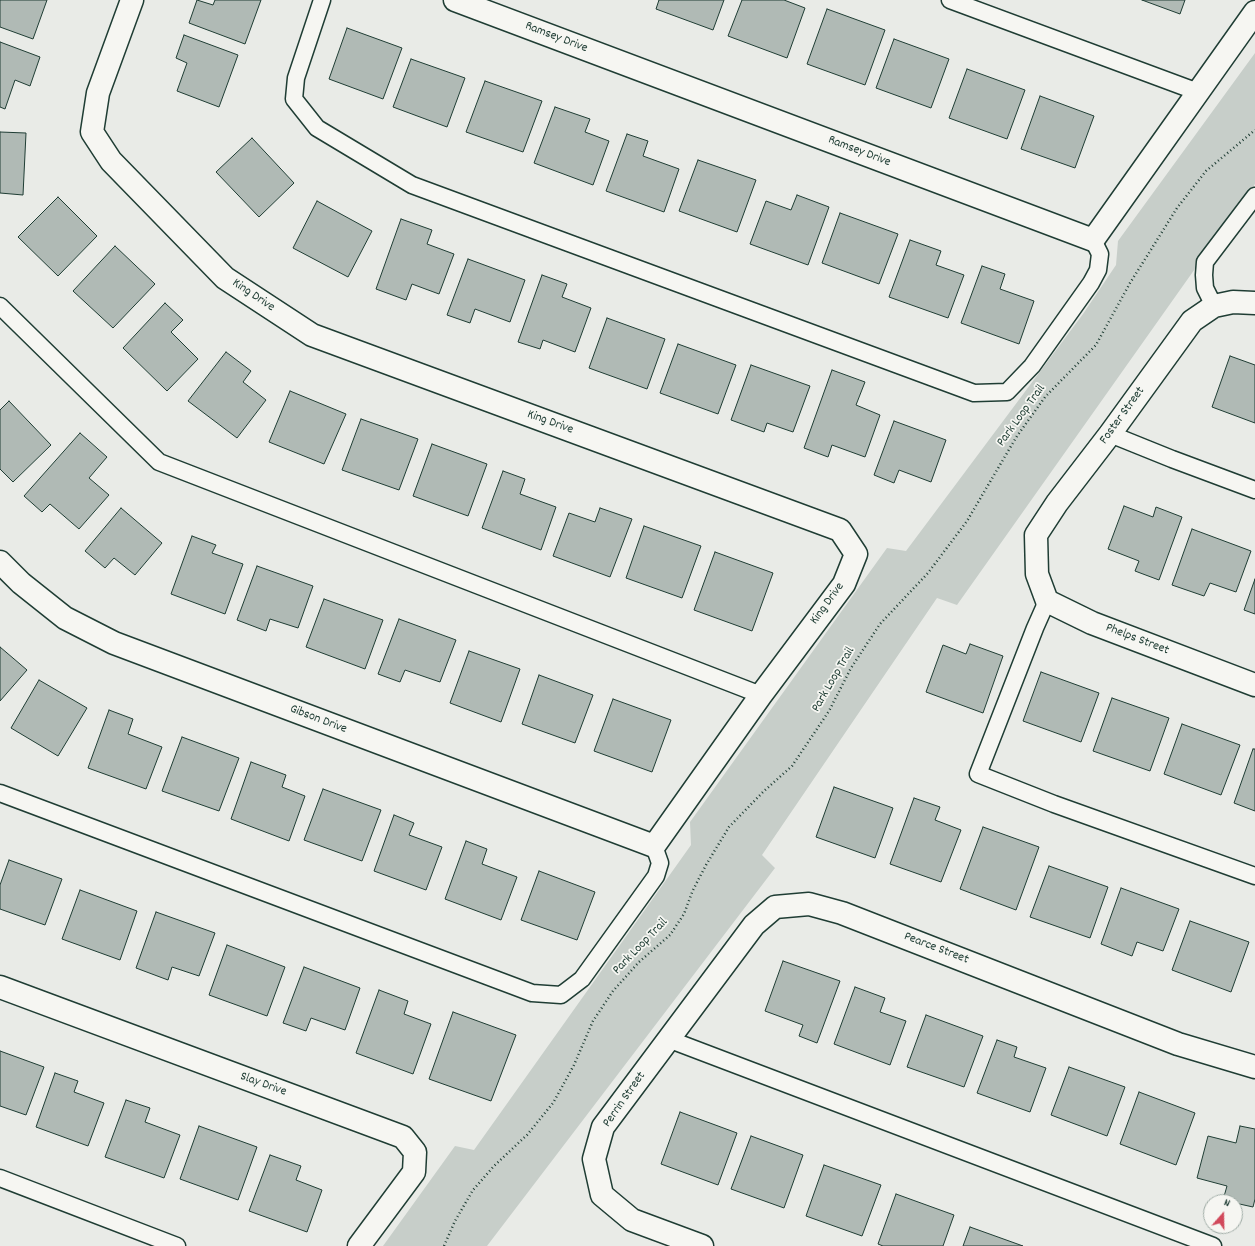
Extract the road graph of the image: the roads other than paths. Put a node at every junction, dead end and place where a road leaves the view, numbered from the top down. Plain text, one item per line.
1 (132, 0) edge
2 (322, 0) edge
3 (455, 0) edge
4 (950, 0) edge
5 (1255, 12) edge
6 (1198, 92) junction
7 (1255, 196) edge
8 (1093, 240) junction
9 (1255, 303) edge
10 (0, 306) edge
11 (1214, 306) junction
12 (1110, 434) junction
13 (1255, 490) edge
14 (0, 562) edge
15 (1047, 601) junction
16 (1255, 685) edge
17 (761, 695) junction
18 (0, 793) edge
19 (654, 846) junction
20 (1255, 876) edge
21 (0, 987) edge
22 (668, 1039) junction
23 (1255, 1067) edge
24 (0, 1178) edge
25 (177, 1246) edge
26 (359, 1246) edge
27 (702, 1246) edge
28 (1213, 1246) edge

1 - 17 street, King Drive
2 - 8 lane
3 - 8 street, Ramsey Drive
4 - 6 lane
5 - 6 street
6 - 8 street
7 - 11 lane
9 - 11 street, Foster Street
10 - 17 lane
11 - 12 street, Foster Street
12 - 13 lane
12 - 15 street, Foster Street
14 - 19 street, Gibson Drive
15 - 16 street, Phelps Street
15 - 20 lane
17 - 19 street, King Drive
18 - 19 lane
21 - 26 street, Slay Drive
22 - 23 street, Pearce Street
22 - 27 street, Perrin Street
22 - 28 lane
24 - 25 lane

